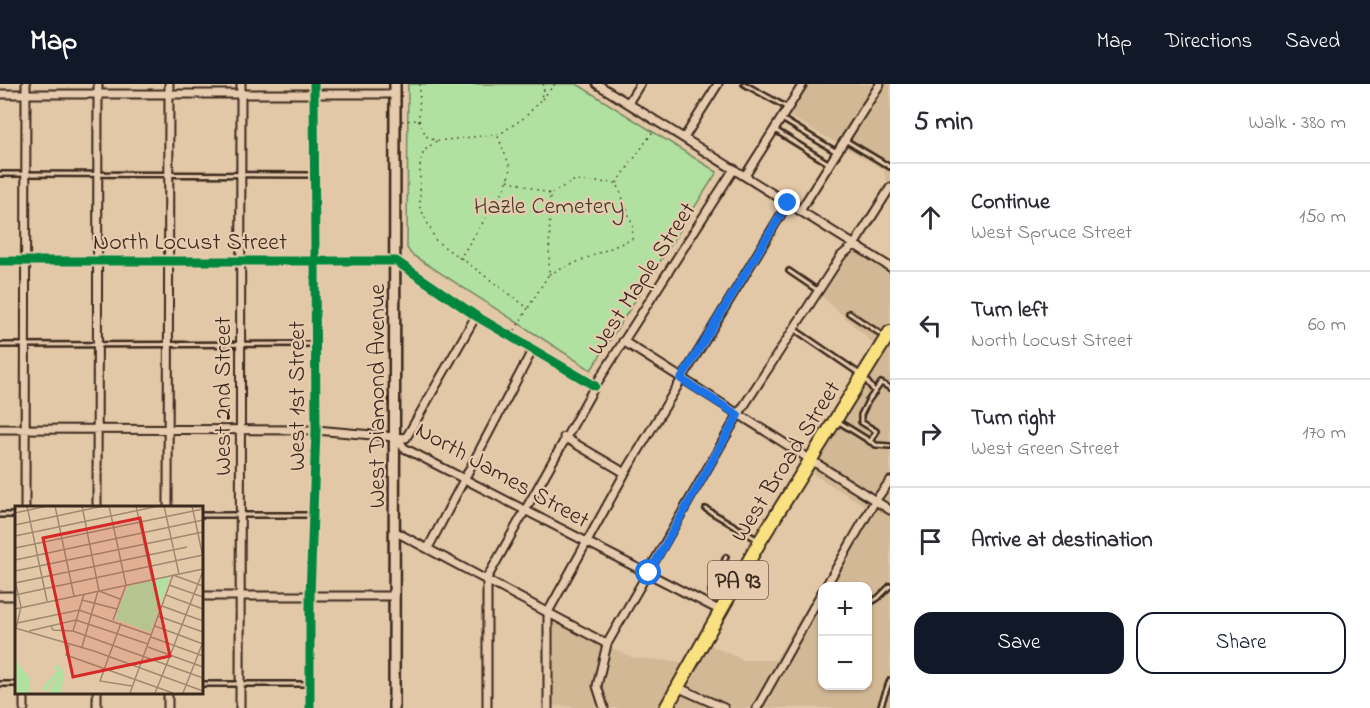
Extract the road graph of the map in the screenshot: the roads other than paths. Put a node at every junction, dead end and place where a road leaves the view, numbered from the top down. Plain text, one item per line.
1 (26, 84) edge
2 (98, 84) edge
3 (169, 84) edge
4 (241, 84) edge
5 (314, 84) edge
6 (597, 84) edge
7 (640, 84) edge
8 (718, 84) edge
9 (744, 84) edge
10 (803, 84) edge
11 (880, 84) edge
12 (395, 89) edge
13 (0, 94) edge
14 (26, 94) junction
15 (98, 94) junction
16 (169, 94) junction
17 (241, 94) junction
18 (314, 94) junction
19 (628, 103) junction
20 (788, 108) junction
21 (781, 119) junction
22 (774, 129) junction
23 (684, 138) junction
24 (845, 140) junction
25 (837, 152) junction
26 (829, 164) junction
27 (890, 167) edge
28 (734, 169) junction
29 (0, 174) edge
30 (25, 174) junction
31 (98, 174) junction
32 (168, 174) junction
33 (241, 174) junction
34 (315, 175) junction
35 (745, 176) junction
36 (890, 188) edge
37 (788, 203) junction
38 (800, 211) junction
39 (854, 245) junction
40 (26, 260) junction
41 (170, 260) junction
42 (242, 260) junction
43 (0, 261) edge
44 (314, 261) junction
45 (396, 261) junction
46 (99, 262) junction
47 (890, 267) edge
48 (789, 271) dead end
49 (819, 291) junction
50 (849, 313) dead end
51 (476, 316) junction
52 (794, 329) junction
53 (888, 335) edge
54 (623, 341) junction
55 (315, 344) junction
56 (0, 345) edge
57 (25, 345) junction
58 (98, 345) junction
59 (168, 345) junction
60 (241, 345) junction
61 (532, 349) junction
62 (862, 376) junction
63 (681, 379) junction
64 (595, 386) junction
65 (890, 388) edge
66 (875, 392) junction
67 (738, 415) junction
68 (835, 420) junction
69 (0, 429) edge
70 (27, 429) junction
71 (99, 430) junction
72 (170, 430) junction
73 (243, 430) junction
74 (316, 430) junction
75 (395, 435) junction
76 (564, 437) junction
77 (870, 442) junction
78 (890, 446) edge
79 (809, 461) junction
80 (625, 472) junction
81 (464, 480) junction
82 (890, 481) edge
83 (874, 501) junction
84 (25, 506) edge
85 (98, 506) edge
86 (168, 506) edge
87 (706, 509) dead end
88 (890, 510) edge
89 (525, 512) junction
90 (202, 515) edge
91 (241, 515) junction
92 (315, 515) junction
93 (394, 531) junction
94 (760, 541) junction
95 (585, 542) junction
96 (428, 548) junction
97 (726, 557) dead end
98 (721, 569) junction
99 (649, 573) junction
100 (487, 578) junction
101 (739, 578) junction
102 (828, 582) edge
103 (890, 586) edge
104 (202, 596) edge
105 (240, 596) junction
106 (310, 596) junction
107 (394, 596) junction
108 (727, 599) junction
109 (818, 599) edge
110 (872, 601) edge
111 (721, 611) junction
112 (548, 612) junction
113 (607, 644) junction
114 (890, 680) edge
115 (202, 684) edge
116 (240, 684) junction
117 (310, 684) junction
118 (677, 687) junction
119 (240, 708) edge
120 (310, 708) edge
121 (394, 708) edge
122 (487, 708) edge
123 (548, 708) edge
124 (604, 708) edge
125 (666, 708) edge
126 (724, 708) edge
127 (757, 708) edge
128 (880, 708) edge

1 - 14 street
2 - 15 street
3 - 16 street
4 - 17 street, West 2nd Street
5 - 18 street, West 1st Street
6 - 19 street
7 - 19 street
8 - 23 street
9 - 20 lane
10 - 20 street
11 - 24 street
12 - 18 street
12 - 45 street, West Diamond Avenue
13 - 14 street
14 - 15 street
14 - 30 street
15 - 16 street
15 - 31 street
16 - 17 street
16 - 32 street
17 - 18 street
17 - 33 street, West 2nd Street
18 - 34 street, West 1st Street
19 - 23 street
20 - 21 street
21 - 22 street
21 - 25 lane
22 - 26 lane
22 - 35 street
23 - 28 street
24 - 25 street
24 - 27 lane
25 - 26 street
26 - 38 street
28 - 35 street
28 - 54 street, West Maple Street
29 - 30 lane
30 - 31 lane
30 - 40 street
31 - 32 lane
31 - 46 street
32 - 33 lane
32 - 41 street
33 - 34 lane
33 - 42 street, West 2nd Street
34 - 44 street, West 1st Street
35 - 37 street
36 - 39 street
37 - 38 street
37 - 63 street
38 - 39 street
39 - 47 street
39 - 49 street
40 - 43 street, North Locust Street
40 - 46 street, North Locust Street
40 - 57 street
41 - 42 street, North Locust Street
41 - 46 street, North Locust Street
41 - 59 street
42 - 44 street, North Locust Street
42 - 60 street, West 2nd Street
44 - 45 street, North Locust Street
44 - 55 street, West 1st Street
45 - 51 street
45 - 75 street, West Diamond Avenue
46 - 58 street
48 - 49 lane
49 - 52 street
50 - 53 lane
51 - 61 street
51 - 75 street
52 - 62 lane
52 - 67 street
53 - 62 highway, West Broad Street / PA 93
54 - 63 street
54 - 64 street, West Maple Street
55 - 60 lane
55 - 74 street, West 1st Street
56 - 57 lane
57 - 58 lane
57 - 70 street
58 - 59 lane
58 - 71 street
59 - 60 lane
59 - 72 street
60 - 73 street, West 2nd Street
61 - 64 street
61 - 81 street
62 - 66 lane
62 - 68 highway, West Broad Street / PA 93
63 - 67 street
63 - 80 street
64 - 76 street, West Maple Street
65 - 66 lane
66 - 77 lane
67 - 79 street
67 - 99 street
68 - 77 lane
68 - 79 highway, West Broad Street / PA 93
69 - 70 street, North James Street
70 - 71 street, North James Street
70 - 84 street
71 - 72 street, North James Street
71 - 85 street
72 - 73 street, North James Street
72 - 86 street
73 - 74 street, North James Street
73 - 91 street, West 2nd Street
74 - 75 street, North James Street
74 - 92 street, West 1st Street
75 - 81 street, North James Street
75 - 93 street, West Diamond Avenue
76 - 80 street
76 - 89 street, West Maple Street
77 - 78 lane
79 - 83 street
79 - 94 highway, West Broad Street / PA 93
80 - 95 street
81 - 89 street, North James Street
81 - 96 street
82 - 83 street
83 - 88 street
83 - 102 street
87 - 94 lane
89 - 95 street, North James Street
89 - 100 street, West Maple Street
90 - 91 lane
91 - 92 lane
91 - 105 street, West 2nd Street
92 - 106 street, West 1st Street
93 - 96 street
93 - 107 street, West Diamond Avenue
94 - 101 highway, West Broad Street / PA 93
95 - 99 street, North James Street
95 - 112 street
96 - 100 street
97 - 98 lane
98 - 101 lane
98 - 108 lane
99 - 111 street, North James Street
99 - 113 street
100 - 112 street
100 - 122 street, West Maple Street
101 - 108 highway, West Broad Street / PA 93
103 - 110 lane
104 - 105 street
105 - 106 street
105 - 116 street, West 2nd Street
106 - 107 street
106 - 117 street, West 1st Street
107 - 121 street, West Diamond Avenue
108 - 111 highway, West Broad Street / PA 93
109 - 127 street
111 - 118 highway, West Broad Street / PA 93
112 - 113 street
112 - 123 street
113 - 124 street
114 - 128 lane
115 - 116 lane
116 - 117 lane
116 - 119 street, West 2nd Street
117 - 120 street, West 1st Street
118 - 125 highway, West Broad Street / PA 93
118 - 126 street

